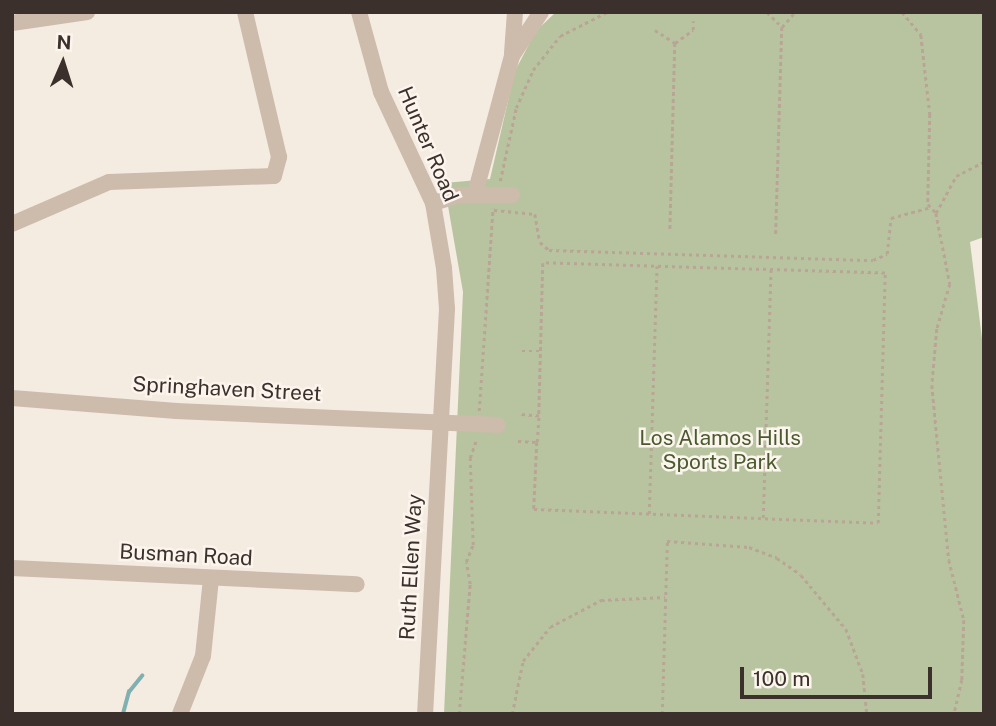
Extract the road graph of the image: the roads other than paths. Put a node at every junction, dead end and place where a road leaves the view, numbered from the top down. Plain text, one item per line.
1 (87, 12) edge
2 (245, 12) edge
3 (359, 12) edge
4 (515, 12) edge
5 (541, 12) edge
6 (12, 23) edge
7 (512, 56) junction
8 (475, 194) junction
9 (500, 200) road end
10 (433, 203) junction
11 (12, 224) edge
12 (12, 398) edge
13 (439, 421) junction
14 (498, 425) dead end
15 (12, 568) edge
16 (211, 579) junction
17 (357, 584) dead end
18 (180, 714) edge
19 (425, 714) edge

1 - 6 street
2 - 11 street
3 - 10 street, Hunter Road
4 - 7 street
5 - 7 street
7 - 8 street
8 - 9 street
8 - 10 street
10 - 13 street, Hunter Road
12 - 13 street, Springhaven Street
13 - 14 street, Springhaven Street
13 - 19 street, Ruth Ellen Way
15 - 16 street, Busman Road
16 - 17 street, Busman Road
16 - 18 street

